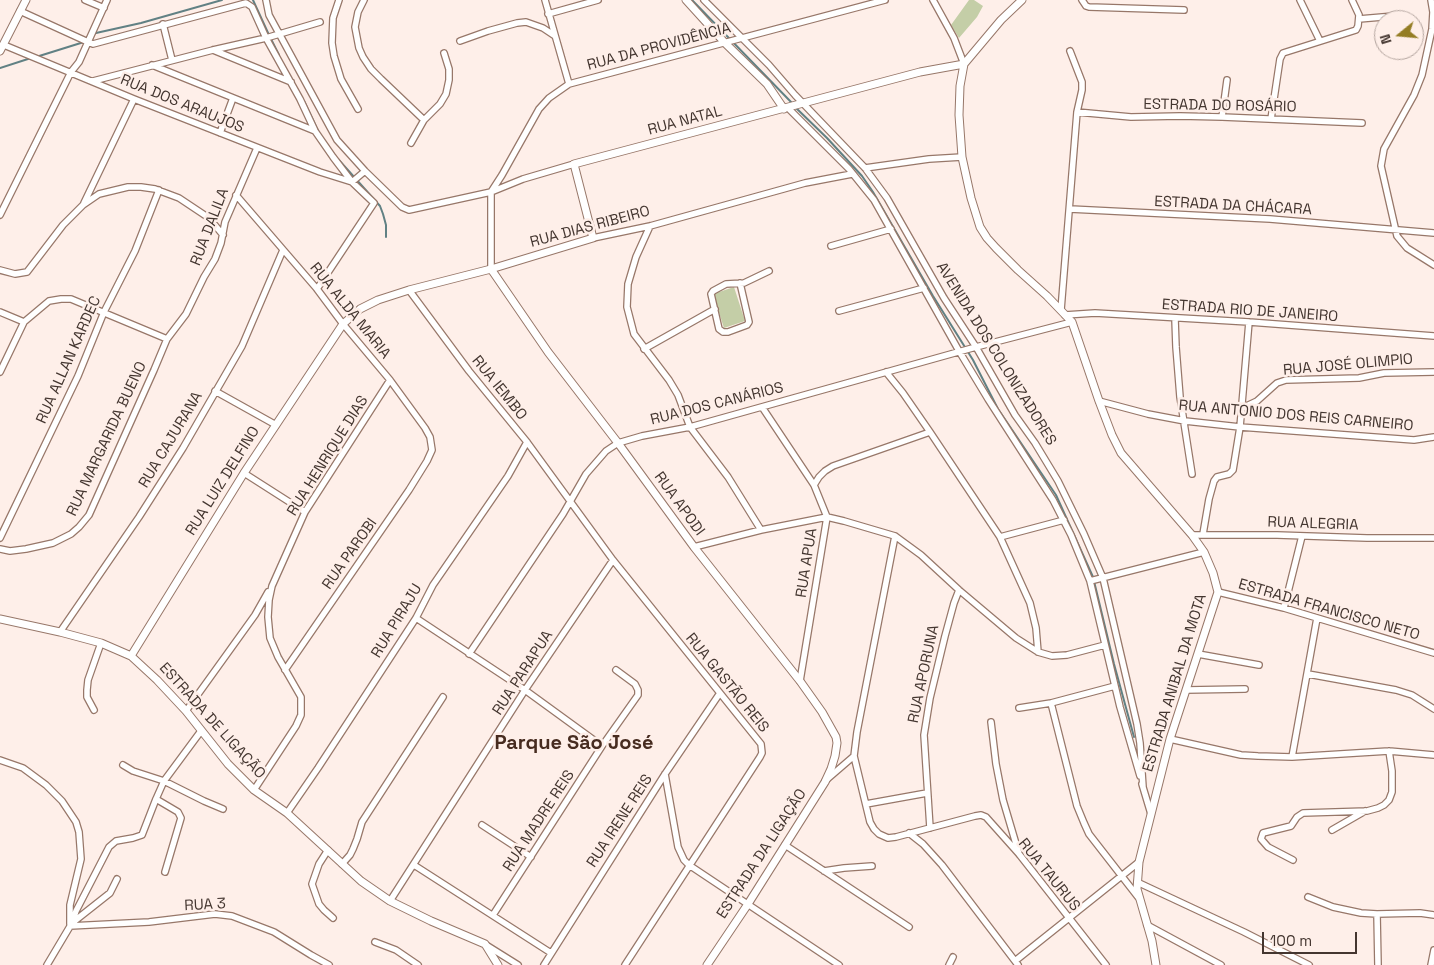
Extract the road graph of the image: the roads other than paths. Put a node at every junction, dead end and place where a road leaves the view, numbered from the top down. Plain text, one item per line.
1 (26, 0) edge
2 (85, 0) edge
3 (107, 0) edge
4 (266, 0) edge
5 (339, 0) edge
6 (364, 0) edge
7 (545, 0) edge
8 (598, 0) edge
9 (686, 0) edge
10 (704, 0) edge
11 (886, 0) edge
12 (933, 0) edge
13 (1022, 0) edge
14 (1082, 0) edge
15 (1300, 0) edge
16 (1352, 0) edge
17 (1431, 0) edge
18 (104, 8) junction
19 (1184, 10) dead end
20 (20, 11) junction
21 (548, 14) junction
22 (1374, 18) edge
23 (1359, 19) junction
24 (320, 22) dead end
25 (163, 24) junction
26 (279, 33) junction
27 (555, 36) junction
28 (266, 37) junction
29 (88, 39) junction
30 (741, 39) junction
31 (460, 41) dead end
32 (1320, 41) junction
33 (728, 42) junction
34 (2, 48) edge
35 (213, 50) junction
36 (1070, 51) dead end
37 (444, 53) dead end
38 (172, 60) junction
39 (964, 64) junction
40 (152, 65) junction
41 (71, 72) junction
42 (1227, 80) dead end
43 (93, 82) junction
44 (291, 82) junction
45 (569, 84) junction
46 (234, 98) junction
47 (134, 99) junction
48 (801, 104) junction
49 (788, 108) junction
50 (358, 109) dead end
51 (1077, 112) junction
52 (1222, 117) junction
53 (1270, 119) junction
54 (424, 120) junction
55 (1362, 123) dead end
56 (315, 131) junction
57 (220, 133) junction
58 (410, 142) dead end
59 (257, 148) junction
60 (962, 157) junction
61 (574, 164) junction
62 (865, 168) junction
63 (364, 172) junction
64 (852, 174) junction
65 (354, 181) junction
66 (158, 190) junction
67 (491, 192) junction
68 (236, 195) junction
69 (83, 204) junction
70 (1070, 209) junction
71 (0, 215) edge
72 (650, 226) junction
73 (891, 229) junction
74 (1394, 229) junction
75 (1434, 232) edge
76 (223, 235) junction
77 (593, 238) junction
78 (831, 246) dead end
79 (283, 250) junction
80 (1434, 265) edge
81 (491, 269) junction
82 (0, 270) edge
83 (769, 271) dead end
84 (740, 283) junction
85 (924, 288) junction
86 (317, 289) junction
87 (409, 290) junction
88 (715, 309) junction
89 (839, 311) dead end
90 (0, 312) edge
91 (104, 312) junction
92 (1063, 312) junction
93 (1175, 318) junction
94 (24, 322) junction
95 (1072, 322) junction
96 (1249, 322) junction
97 (343, 324) junction
98 (1434, 336) edge
99 (167, 339) junction
100 (974, 347) junction
101 (644, 349) junction
102 (961, 351) junction
103 (0, 372) edge
104 (886, 372) junction
105 (1434, 372) edge
106 (390, 380) junction
107 (215, 391) junction
108 (1098, 402) junction
109 (762, 407) junction
110 (1242, 408) junction
111 (1185, 421) junction
112 (276, 425) junction
113 (690, 427) junction
114 (1240, 427) junction
115 (930, 432) junction
116 (1434, 437) edge
117 (527, 442) junction
118 (618, 443) junction
119 (432, 450) joint
120 (244, 472) junction
121 (1192, 474) dead end
122 (814, 485) junction
123 (570, 500) junction
124 (305, 512) junction
125 (827, 517) junction
126 (1064, 520) junction
127 (761, 530) junction
128 (1192, 534) junction
129 (1203, 534) junction
130 (895, 536) junction
131 (1302, 536) junction
132 (1000, 537) junction
133 (0, 538) edge
134 (1434, 538) edge
135 (694, 547) junction
136 (0, 549) edge
137 (1204, 552) junction
138 (613, 560) junction
139 (1102, 579) junction
140 (1091, 581) junction
141 (272, 586) junction
142 (960, 590) junction
143 (1218, 592) junction
144 (1284, 608) junction
145 (416, 618) junction
146 (1317, 618) junction
147 (0, 619) edge
148 (60, 632) junction
149 (100, 643) junction
150 (1105, 645) junction
151 (1038, 652) junction
152 (1434, 653) edge
153 (469, 654) junction
154 (1198, 654) junction
155 (131, 656) junction
156 (1120, 656) junction
157 (1110, 658) junction
158 (1259, 665) dead end
159 (285, 670) junction
160 (616, 670) dead end
161 (1308, 674) junction
162 (800, 681) junction
163 (1115, 686) junction
164 (1245, 689) dead end
165 (525, 690) junction
166 (1186, 690) junction
167 (720, 693) junction
168 (443, 697) dead end
169 (1052, 703) junction
170 (1019, 708) dead end
171 (1434, 709) edge
172 (94, 710) dead end
173 (186, 711) junction
174 (991, 722) dead end
175 (201, 731) junction
176 (1170, 739) junction
177 (602, 746) junction
178 (1389, 751) junction
179 (1434, 755) edge
180 (836, 756) joint
181 (854, 756) junction
182 (1292, 757) junction
183 (0, 760) edge
184 (123, 765) dead end
185 (665, 774) junction
186 (164, 781) junction
187 (824, 782) junction
188 (1143, 787) junction
189 (254, 790) junction
190 (928, 793) junction
191 (156, 800) junction
192 (866, 804) junction
193 (223, 809) dead end
194 (1366, 811) junction
195 (286, 813) junction
196 (1151, 814) junction
197 (482, 825) dead end
198 (930, 828) junction
199 (1332, 830) dead end
200 (909, 833) junction
201 (785, 845) junction
202 (328, 850) junction
203 (1019, 854) junction
204 (531, 857) junction
205 (1293, 860) dead end
206 (1139, 862) junction
207 (342, 864) junction
208 (414, 865) junction
209 (689, 865) junction
210 (872, 866) dead end
211 (824, 871) junction
212 (165, 872) dead end
213 (1121, 875) junction
214 (117, 879) dead end
215 (1137, 882) junction
216 (1308, 897) dead end
217 (1140, 899) junction
218 (390, 901) junction
219 (748, 904) junction
220 (1377, 914) junction
221 (493, 915) junction
222 (1434, 915) edge
223 (334, 918) dead end
224 (1068, 919) junction
225 (71, 924) junction
226 (1147, 926) junction
227 (909, 927) dead end
228 (375, 942) dead end
229 (484, 944) junction
230 (551, 953) junction
231 (1434, 953) edge
232 (953, 957) dead end
233 (1016, 963) edge
234 (709, 964) edge
235 (47, 965) edge
236 (330, 965) edge
237 (418, 965) edge
238 (498, 965) edge
239 (518, 965) edge
240 (544, 965) edge
241 (625, 965) edge
242 (839, 965) edge
243 (949, 965) edge
244 (1106, 965) edge
245 (1156, 965) edge
246 (1221, 965) edge
247 (1309, 965) edge
248 (1378, 965) edge
249 (1431, 965) edge

1 - 20 street
2 - 18 street
3 - 18 street
4 - 26 street
5 - 50 street
6 - 54 street
7 - 21 street
8 - 21 street
9 - 33 street, AVENIDA DOS COLONIZADORES
10 - 30 street, AVENIDA DOS COLONIZADORES
11 - 30 street, RUA DA PROVIDÊNCIA
12 - 39 street
13 - 39 street
14 - 19 street
15 - 32 street
16 - 23 street
17 - 74 street
18 - 29 street
20 - 29 street
20 - 34 street
21 - 27 street
22 - 23 street
23 - 32 street
24 - 26 street
25 - 28 street
25 - 29 street
25 - 38 street
26 - 28 street
26 - 63 street
27 - 31 street
27 - 45 street
28 - 35 street
28 - 44 street
29 - 41 street
30 - 33 street, RUA DA PROVIDÊNCIA
30 - 48 street, AVENIDA DOS COLONIZADORES
32 - 53 street
33 - 45 street, RUA DA PROVIDÊNCIA
33 - 49 street, AVENIDA DOS COLONIZADORES
34 - 41 street, RUA DOS ARAUJOS
35 - 38 street
35 - 44 street
36 - 51 street
37 - 54 street
38 - 40 street
39 - 48 street, RUA NATAL
39 - 60 street, ESTRADA ANIBAL DA MOTA
40 - 43 street
40 - 46 street
41 - 43 street, RUA DOS ARAUJOS
41 - 71 street
42 - 52 street
43 - 47 street, RUA DOS ARAUJOS
44 - 56 street
45 - 67 street, RUA DA PROVIDÊNCIA
46 - 56 street
46 - 57 street
47 - 57 street, RUA DOS ARAUJOS
47 - 69 street
48 - 49 street, RUA NATAL
48 - 62 street, AVENIDA DOS COLONIZADORES
49 - 61 street, RUA NATAL
49 - 64 street, AVENIDA DOS COLONIZADORES
51 - 52 street, ESTRADA DO ROSÁRIO
51 - 70 street
52 - 53 street, ESTRADA DO ROSÁRIO
53 - 55 street, ESTRADA DO ROSÁRIO
54 - 58 street
56 - 65 street
57 - 59 street, RUA DOS ARAUJOS
59 - 65 street, RUA DOS ARAUJOS
59 - 68 street, RUA DALILA
60 - 62 street
60 - 92 street, ESTRADA ANIBAL DA MOTA
61 - 67 street, RUA NATAL
61 - 77 street
62 - 100 street, AVENIDA DOS COLONIZADORES
63 - 65 street
63 - 67 street, RUA NATAL
64 - 72 street, RUA DIAS RIBEIRO
64 - 73 street, AVENIDA DOS COLONIZADORES
65 - 86 street
66 - 69 street
66 - 76 street
66 - 91 street, RUA ALLAN KARDEC
67 - 81 street
68 - 76 street, RUA DALILA
68 - 79 street, RUA ALDA MARIA
69 - 82 street
70 - 74 street, ESTRADA DA CHÁCARA
70 - 92 street
72 - 77 street, RUA DIAS RIBEIRO
72 - 101 street
73 - 78 street
73 - 85 street, AVENIDA DOS COLONIZADORES
74 - 75 street
74 - 80 street
76 - 99 street, RUA DALILA
77 - 81 street, RUA DIAS RIBEIRO
79 - 86 street, RUA ALDA MARIA
79 - 107 street, RUA CAJURANA
81 - 87 street, RUA DIAS RIBEIRO
81 - 118 street, RUA APODI
83 - 84 street
84 - 88 street
84 - 88 street
85 - 89 street
85 - 102 street, AVENIDA DOS COLONIZADORES
86 - 97 street, RUA ALDA MARIA
87 - 97 street, RUA DIAS RIBEIRO
87 - 117 street, RUA IEMBO
88 - 101 street
90 - 94 street
91 - 94 street
91 - 99 street
91 - 133 street, RUA ALLAN KARDEC
92 - 93 street, ESTRADA RIO DE JANEIRO
92 - 95 street, ESTRADA ANIBAL DA MOTA
93 - 96 street, ESTRADA RIO DE JANEIRO
93 - 111 street
94 - 103 street
95 - 100 street, RUA DOS CANÁRIOS
95 - 108 street, ESTRADA ANIBAL DA MOTA
96 - 98 street, ESTRADA RIO DE JANEIRO
96 - 110 street
97 - 106 street, RUA ALDA MARIA
97 - 112 street, RUA LUIZ DELFINO
99 - 136 street, RUA MARGARIDA BUENO
100 - 102 street, RUA DOS CANÁRIOS
100 - 139 street, AVENIDA DOS COLONIZADORES
101 - 113 street
102 - 104 street, RUA DOS CANÁRIOS
102 - 126 street, AVENIDA DOS COLONIZADORES
104 - 109 street, RUA DOS CANÁRIOS
104 - 115 street
105 - 110 street, RUA JOSÉ OLIMPIO
106 - 119 street, RUA ALDA MARIA
106 - 124 street, RUA HENRIQUE DIAS
107 - 112 street
107 - 148 street, RUA CAJURANA
108 - 111 street, RUA ANTONIO DOS REIS CARNEIRO
108 - 128 street, ESTRADA ANIBAL DA MOTA
109 - 113 street, RUA DOS CANÁRIOS
109 - 122 street, RUA APUA
110 - 114 street
111 - 114 street, RUA ANTONIO DOS REIS CARNEIRO
111 - 121 street
112 - 120 street, RUA LUIZ DELFINO
113 - 118 street, RUA DOS CANÁRIOS
113 - 127 street
114 - 116 street, RUA ANTONIO DOS REIS CARNEIRO
114 - 129 street
115 - 122 street
115 - 132 street
117 - 123 street, RUA IEMBO
117 - 145 street, RUA PIRAJU
118 - 123 street, RUA DOS CANÁRIOS
118 - 135 street, RUA APODI
119 - 159 street, RUA PAROBI
120 - 124 street
120 - 155 street, RUA LUIZ DELFINO
122 - 125 street, RUA APUA
123 - 138 street, RUA GASTÃO REIS
123 - 153 street, RUA DOS CANÁRIOS
124 - 141 street, RUA HENRIQUE DIAS
125 - 127 street
125 - 130 street
125 - 162 street, RUA APUA
126 - 132 street
126 - 140 street, AVENIDA DOS COLONIZADORES
127 - 135 street
128 - 129 street, RUA ALEGRIA
128 - 137 street, ESTRADA ANIBAL DA MOTA
129 - 131 street, RUA ALEGRIA
130 - 142 street
130 - 181 street
131 - 134 street, RUA ALEGRIA
131 - 144 street
132 - 151 street
135 - 162 street, RUA APODI
137 - 139 street
137 - 143 street, ESTRADA ANIBAL DA MOTA
138 - 165 street, RUA PARAPUA
138 - 167 street, RUA GASTÃO REIS
139 - 140 street
139 - 156 street, AVENIDA DOS COLONIZADORES
140 - 150 street, AVENIDA DOS COLONIZADORES
141 - 159 street, RUA HENRIQUE DIAS
141 - 173 street
142 - 151 street
142 - 190 street, RUA APORUNA
143 - 144 street, ESTRADA FRANCISCO NETO
143 - 154 street, ESTRADA ANIBAL DA MOTA
144 - 146 street, ESTRADA FRANCISCO NETO
145 - 153 street
145 - 195 street, RUA PIRAJU
146 - 152 street, ESTRADA FRANCISCO NETO
146 - 161 street
147 - 148 street, ESTRADA DE LIGAÇÃO
148 - 149 street, ESTRADA DE LIGAÇÃO
149 - 155 street, ESTRADA DE LIGAÇÃO
149 - 172 street
150 - 151 street
150 - 157 street, AVENIDA DOS COLONIZADORES
153 - 165 street
154 - 158 street
154 - 166 street, ESTRADA ANIBAL DA MOTA
155 - 173 street, ESTRADA DE LIGAÇÃO
156 - 157 street
156 - 188 street, AVENIDA DOS COLONIZADORES
157 - 163 street, AVENIDA DOS COLONIZADORES
159 - 189 street, RUA HENRIQUE DIAS
160 - 177 street, RUA MADRE REIS
161 - 171 street
161 - 182 street
162 - 180 street, RUA APODI
163 - 169 street
163 - 188 street, AVENIDA DOS COLONIZADORES
164 - 166 street
165 - 177 street
165 - 208 street, RUA PARAPUA
166 - 176 street, ESTRADA ANIBAL DA MOTA
167 - 185 street, RUA IRENE REIS
167 - 209 street, RUA GASTÃO REIS
168 - 207 street
169 - 170 street
169 - 213 street
173 - 175 street, ESTRADA DE LIGAÇÃO
174 - 203 street
175 - 186 street
175 - 189 street, ESTRADA DE LIGAÇÃO
176 - 182 street
176 - 196 street, ESTRADA ANIBAL DA MOTA
177 - 204 street, RUA MADRE REIS
178 - 179 street
178 - 182 street
178 - 194 street
180 - 187 street, ESTRADA DA LIGAÇÃO
181 - 187 street
181 - 192 street
183 - 225 street
184 - 186 street
185 - 209 street
185 - 230 street, RUA IRENE REIS
186 - 191 street
186 - 193 street
187 - 201 street, ESTRADA DA LIGAÇÃO
188 - 196 street, AVENIDA DOS COLONIZADORES
189 - 195 street, ESTRADA DE LIGAÇÃO
190 - 192 street
190 - 198 street, RUA APORUNA
191 - 212 street
191 - 225 street
192 - 200 street
194 - 199 street
194 - 205 street
195 - 202 street, ESTRADA DE LIGAÇÃO
196 - 206 street, ESTRADA ANIBAL DA MOTA
197 - 204 street
198 - 200 street
198 - 203 street, RUA TAURUS
200 - 233 street
201 - 211 street
201 - 219 street, ESTRADA DA LIGAÇÃO
202 - 207 street, ESTRADA DE LIGAÇÃO
202 - 223 street
203 - 224 street, RUA TAURUS
204 - 221 street, RUA MADRE REIS
206 - 213 street
206 - 215 street, ESTRADA ANIBAL DA MOTA
207 - 218 street, ESTRADA DE LIGAÇÃO
208 - 218 street, RUA PARAPUA
208 - 221 street
209 - 219 street
209 - 241 street, RUA GASTÃO REIS
210 - 211 street
211 - 227 street
213 - 217 street
213 - 224 street
214 - 225 street
215 - 217 street, ESTRADA ANIBAL DA MOTA
215 - 247 street
216 - 220 street
217 - 226 street, ESTRADA ANIBAL DA MOTA
218 - 229 street, ESTRADA DE LIGAÇÃO
219 - 234 street, ESTRADA DA LIGAÇÃO
219 - 242 street
220 - 222 street
220 - 248 street
221 - 230 street
224 - 233 street
224 - 244 street, RUA TAURUS
225 - 235 street
225 - 236 street, RUA 3
226 - 245 street, ESTRADA ANIBAL DA MOTA
226 - 246 street
228 - 237 street
229 - 238 street
229 - 239 street, ESTRADA DE LIGAÇÃO
230 - 240 street, RUA IRENE REIS
231 - 249 street
232 - 243 street

